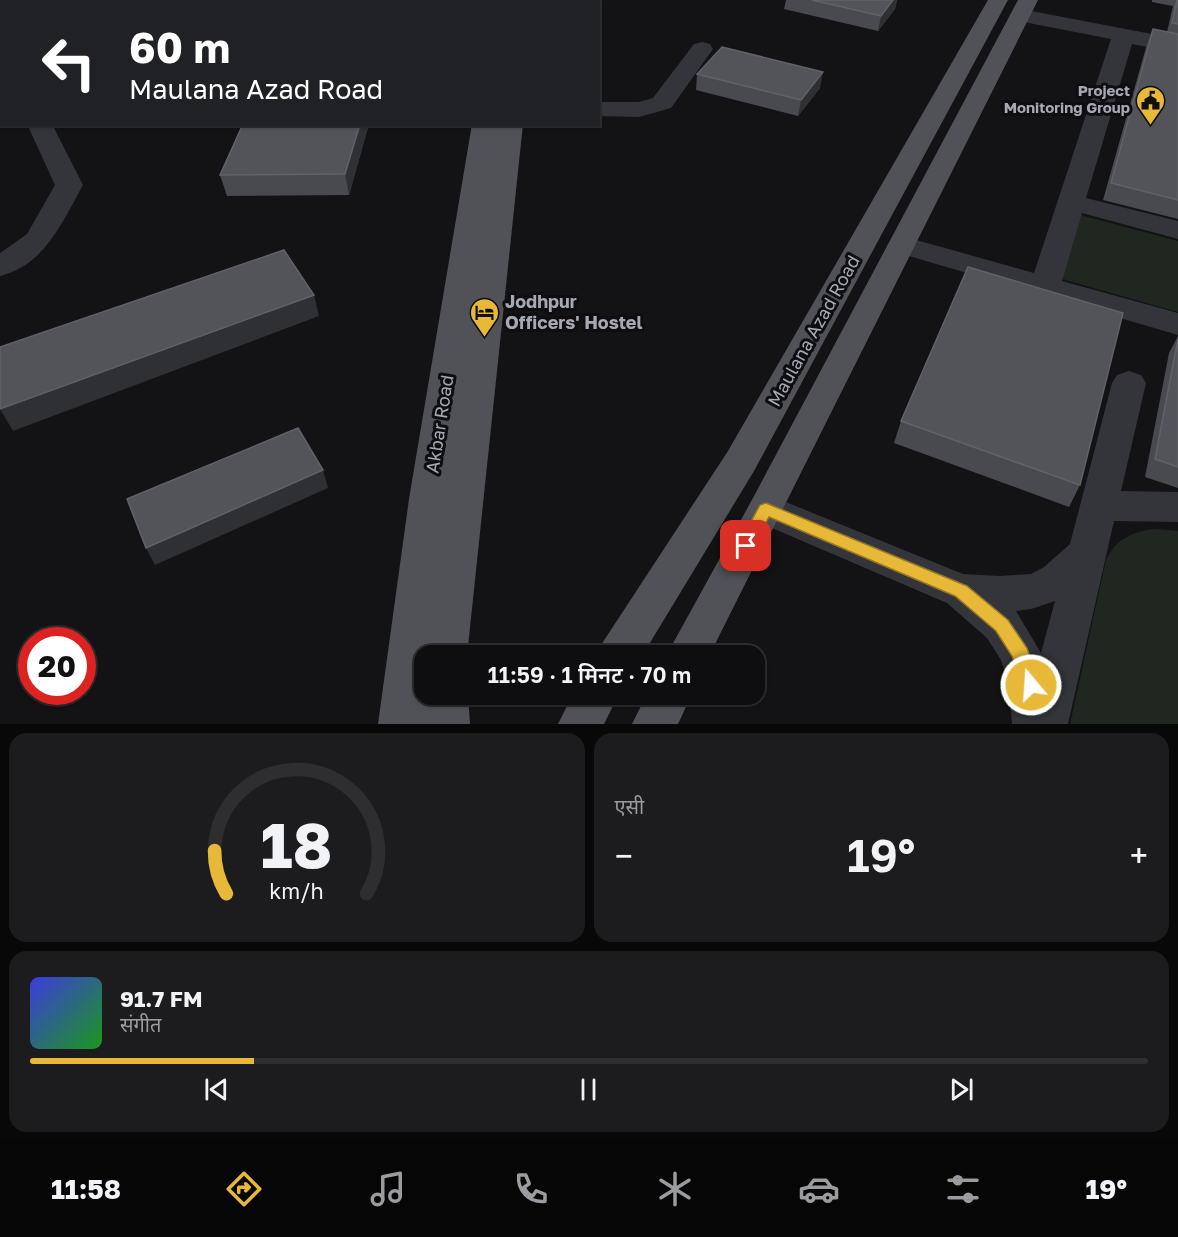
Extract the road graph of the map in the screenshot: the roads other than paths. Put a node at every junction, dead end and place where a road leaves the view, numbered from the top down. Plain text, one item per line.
1 (1016, 5) edge
2 (1124, 35) junction
3 (1178, 46) edge
4 (702, 49) dead end
5 (600, 109) edge
6 (40, 126) edge
7 (485, 126) edge
8 (510, 126) edge
9 (1071, 202) junction
10 (1178, 230) edge
11 (902, 245) junction
12 (0, 267) edge
13 (1045, 285) junction
14 (1178, 324) edge
15 (1129, 383) dead end
16 (1099, 506) junction
17 (1178, 507) edge
18 (766, 509) junction
19 (1087, 552) junction
20 (961, 591) junction
21 (445, 645) edge
22 (625, 645) edge
23 (693, 645) edge
24 (446, 705) edge
25 (591, 705) edge
26 (665, 705) edge
27 (401, 724) edge
28 (447, 724) edge
29 (580, 724) edge
30 (656, 724) edge
31 (1034, 724) edge
32 (1045, 724) edge

1 - 2 street
1 - 11 main road, Maulana Azad Road
1 - 22 main road, Maulana Azad Road
2 - 3 street
2 - 9 street
4 - 5 street
6 - 12 street
7 - 27 main road, Akbar Road
8 - 21 main road, Akbar Road
9 - 10 street
9 - 13 street
11 - 13 street
11 - 18 main road, Maulana Azad Road
13 - 14 street
15 - 16 street
16 - 17 street
16 - 19 street
18 - 20 street
18 - 23 main road, Maulana Azad Road
19 - 20 street
19 - 32 street
20 - 31 street
24 - 28 main road
25 - 29 main road
26 - 30 main road

